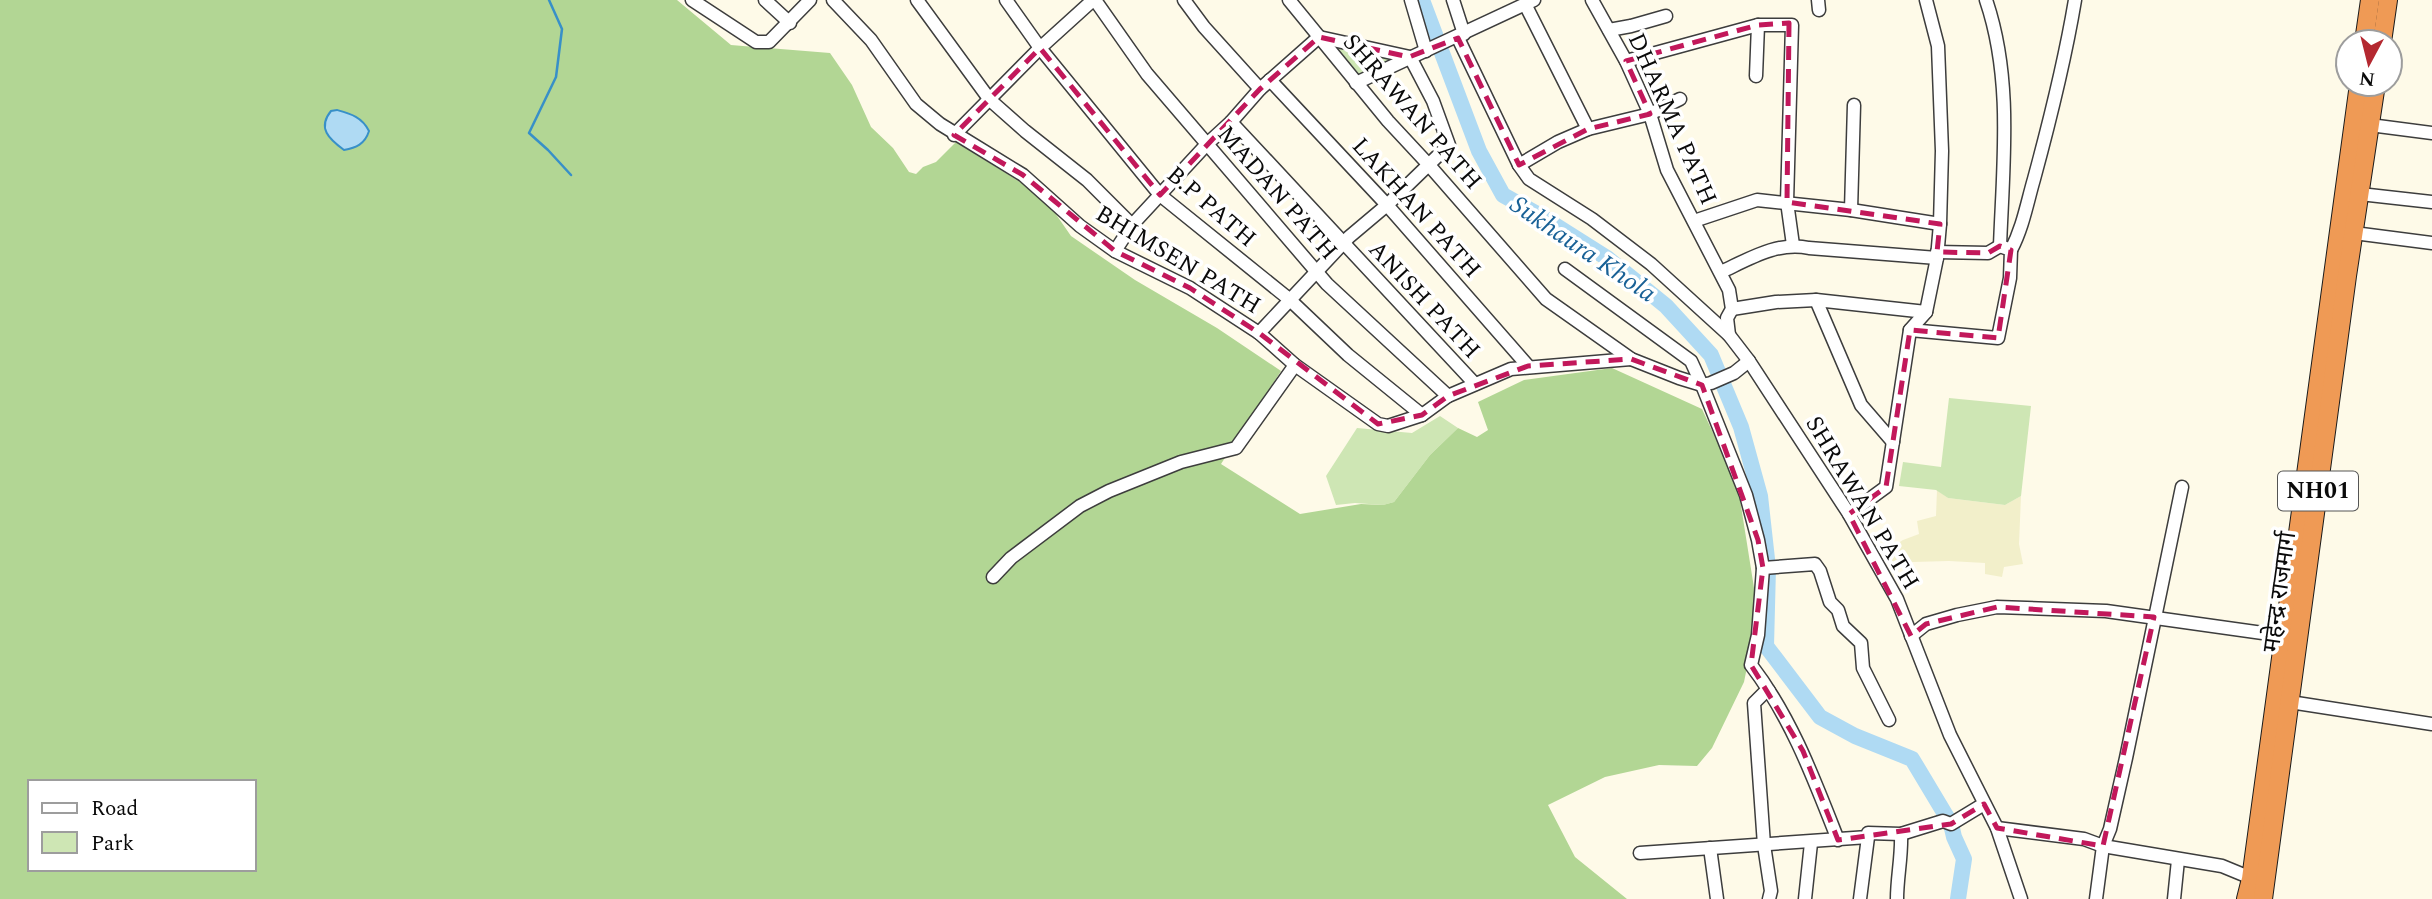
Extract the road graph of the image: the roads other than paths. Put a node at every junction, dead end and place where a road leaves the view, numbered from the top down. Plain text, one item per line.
1 (692, 0) edge
2 (765, 0) edge
3 (810, 0) edge
4 (833, 0) edge
5 (917, 0) edge
6 (1006, 0) edge
7 (1094, 0) edge
8 (1184, 0) edge
9 (1289, 0) edge
10 (1411, 0) edge
11 (1453, 0) edge
12 (1592, 0) edge
13 (1926, 0) edge
14 (1986, 0) edge
15 (2075, 0) edge
16 (1530, 2) edge
17 (2382, 2) edge
18 (1665, 16) dead end
19 (790, 23) junction
20 (1758, 25) junction
21 (2370, 28) edge
22 (2382, 28) edge
23 (1609, 30) junction
24 (1319, 37) junction
25 (1458, 37) junction
26 (1040, 48) junction
27 (1426, 51) junction
28 (1410, 57) junction
29 (1626, 61) junction
30 (1756, 76) dead end
31 (1270, 80) junction
32 (1356, 83) junction
33 (1259, 89) junction
34 (2357, 98) edge
35 (2374, 98) edge
36 (1680, 99) dead end
37 (990, 100) junction
38 (1853, 105) dead end
39 (1650, 114) junction
40 (1231, 122) junction
41 (2370, 125) junction
42 (1588, 129) junction
43 (2432, 133) edge
44 (954, 135) junction
45 (1207, 144) junction
46 (1428, 164) junction
47 (1519, 165) junction
48 (2360, 194) junction
49 (1160, 195) junction
50 (1787, 202) junction
51 (2432, 202) edge
52 (1387, 205) junction
53 (1851, 210) junction
54 (1694, 221) junction
55 (1940, 224) junction
56 (1132, 225) junction
57 (2354, 233) junction
58 (2432, 243) edge
59 (1343, 244) junction
60 (1793, 245) junction
61 (2006, 248) junction
62 (1115, 251) junction
63 (1937, 255) junction
64 (1565, 269) dead end
65 (1318, 272) junction
66 (1721, 272) junction
67 (1289, 299) junction
68 (1816, 300) junction
69 (1732, 309) junction
70 (1926, 312) junction
71 (1910, 330) junction
72 (1259, 333) junction
73 (1728, 335) junction
74 (1631, 359) junction
75 (1749, 362) junction
76 (1295, 365) junction
77 (1528, 366) junction
78 (1475, 384) junction
79 (1706, 384) junction
80 (1448, 396) junction
81 (1422, 415) junction
82 (1893, 442) junction
83 (2182, 486) dead end
84 (1849, 514) junction
85 (1763, 568) junction
86 (993, 577) dead end
87 (2154, 617) junction
88 (1911, 636) junction
89 (2284, 636) junction
90 (1769, 691) junction
91 (2290, 702) junction
92 (1889, 720) dead end
93 (2432, 724) edge
94 (1984, 804) junction
95 (1997, 828) junction
96 (1901, 834) junction
97 (1868, 837) junction
98 (1838, 840) junction
99 (1811, 842) junction
100 (1764, 845) junction
101 (2103, 846) junction
102 (1710, 848) junction
103 (1640, 853) dead end
104 (2178, 860) junction
105 (2260, 886) edge
106 (1717, 899) edge
107 (1769, 899) edge
108 (1805, 899) edge
109 (1860, 899) edge
110 (1897, 899) edge
111 (2021, 899) edge
112 (2096, 899) edge
113 (2174, 899) edge
114 (2246, 899) edge

1 - 19 street
2 - 19 street
3 - 19 street
4 - 44 street, BHIMSEN PATH
5 - 37 street
6 - 26 street, B.P PATH
7 - 26 street
7 - 45 street, MADAN PATH
8 - 33 street
9 - 24 street, SHRAWAN PATH
10 - 27 street
11 - 25 street, SHRAWAN PATH
12 - 23 street, DHARMA PATH
13 - 55 street
14 - 61 street
15 - 61 street
16 - 25 street
16 - 42 street
17 - 21 highway
17 - 22 highway
18 - 23 street
20 - 29 street
20 - 30 street
20 - 50 street
23 - 29 street, DHARMA PATH
24 - 28 street
24 - 31 street
24 - 32 street, SHRAWAN PATH
25 - 27 street
25 - 47 street, SHRAWAN PATH
26 - 37 street
26 - 49 street, B.P PATH
27 - 28 street
28 - 32 street
28 - 46 street
29 - 39 street, DHARMA PATH
31 - 33 street
31 - 52 street, LAKHAN PATH
32 - 46 street, SHRAWAN PATH
33 - 40 street
34 - 89 highway, NH01
35 - 41 highway, महेन्द्र राजमार्ग / NH01
36 - 39 street
37 - 44 street
37 - 56 street
38 - 53 street
39 - 42 street
39 - 54 street, DHARMA PATH
40 - 45 street
40 - 59 street, ANISH PATH
41 - 43 street
41 - 48 highway, महेन्द्र राजमार्ग / NH01
42 - 47 street
44 - 62 street, BHIMSEN PATH
45 - 49 street
45 - 65 street, MADAN PATH
46 - 52 street
46 - 74 street, SHRAWAN PATH
47 - 73 street, SHRAWAN PATH
48 - 51 street
48 - 57 highway, महेन्द्र राजमार्ग / NH01
49 - 56 street
49 - 67 street, B.P PATH
50 - 53 street
50 - 54 street
50 - 60 street
52 - 59 street
52 - 77 street, LAKHAN PATH
53 - 55 street
54 - 66 street, DHARMA PATH
55 - 63 street
56 - 62 street
57 - 58 street
57 - 91 highway, महेन्द्र राजमार्ग / NH01
59 - 65 street
59 - 78 street, ANISH PATH
60 - 63 street
60 - 66 street
61 - 63 street
61 - 71 street
62 - 72 street, BHIMSEN PATH
63 - 70 street
64 - 79 street
65 - 67 street
65 - 80 street, MADAN PATH
66 - 69 street, DHARMA PATH
67 - 72 street
67 - 81 street, B.P PATH
68 - 69 street
68 - 70 street
68 - 82 street
69 - 73 street, DHARMA PATH
70 - 71 street
71 - 82 street
72 - 76 street, BHIMSEN PATH
73 - 75 street, SHRAWAN PATH
74 - 77 street, BHIMSEN PATH
74 - 79 street, SHRAWAN PATH
75 - 79 street
75 - 84 street, SHRAWAN PATH
76 - 81 street, BHIMSEN PATH
76 - 86 street
77 - 78 street, BHIMSEN PATH
78 - 80 street, BHIMSEN PATH
79 - 85 street
80 - 81 street, BHIMSEN PATH
82 - 84 street
83 - 87 street
84 - 88 street, SHRAWAN PATH
85 - 90 street
85 - 92 street
87 - 88 street
87 - 89 street
87 - 101 street
88 - 94 street, SHRAWAN PATH
89 - 105 highway, NH01
90 - 98 street
90 - 100 street
91 - 93 street
91 - 105 highway, महेन्द्र राजमार्ग / NH01
94 - 95 street, SHRAWAN PATH
94 - 96 street
95 - 101 street
95 - 111 street, SHRAWAN PATH
96 - 97 street
96 - 110 street
97 - 98 street
97 - 109 street
98 - 99 street
99 - 100 street
99 - 108 street
100 - 102 street
100 - 107 street
101 - 104 street
101 - 112 street
102 - 103 street
102 - 106 street
104 - 105 street
104 - 113 street
105 - 114 highway, NH01

